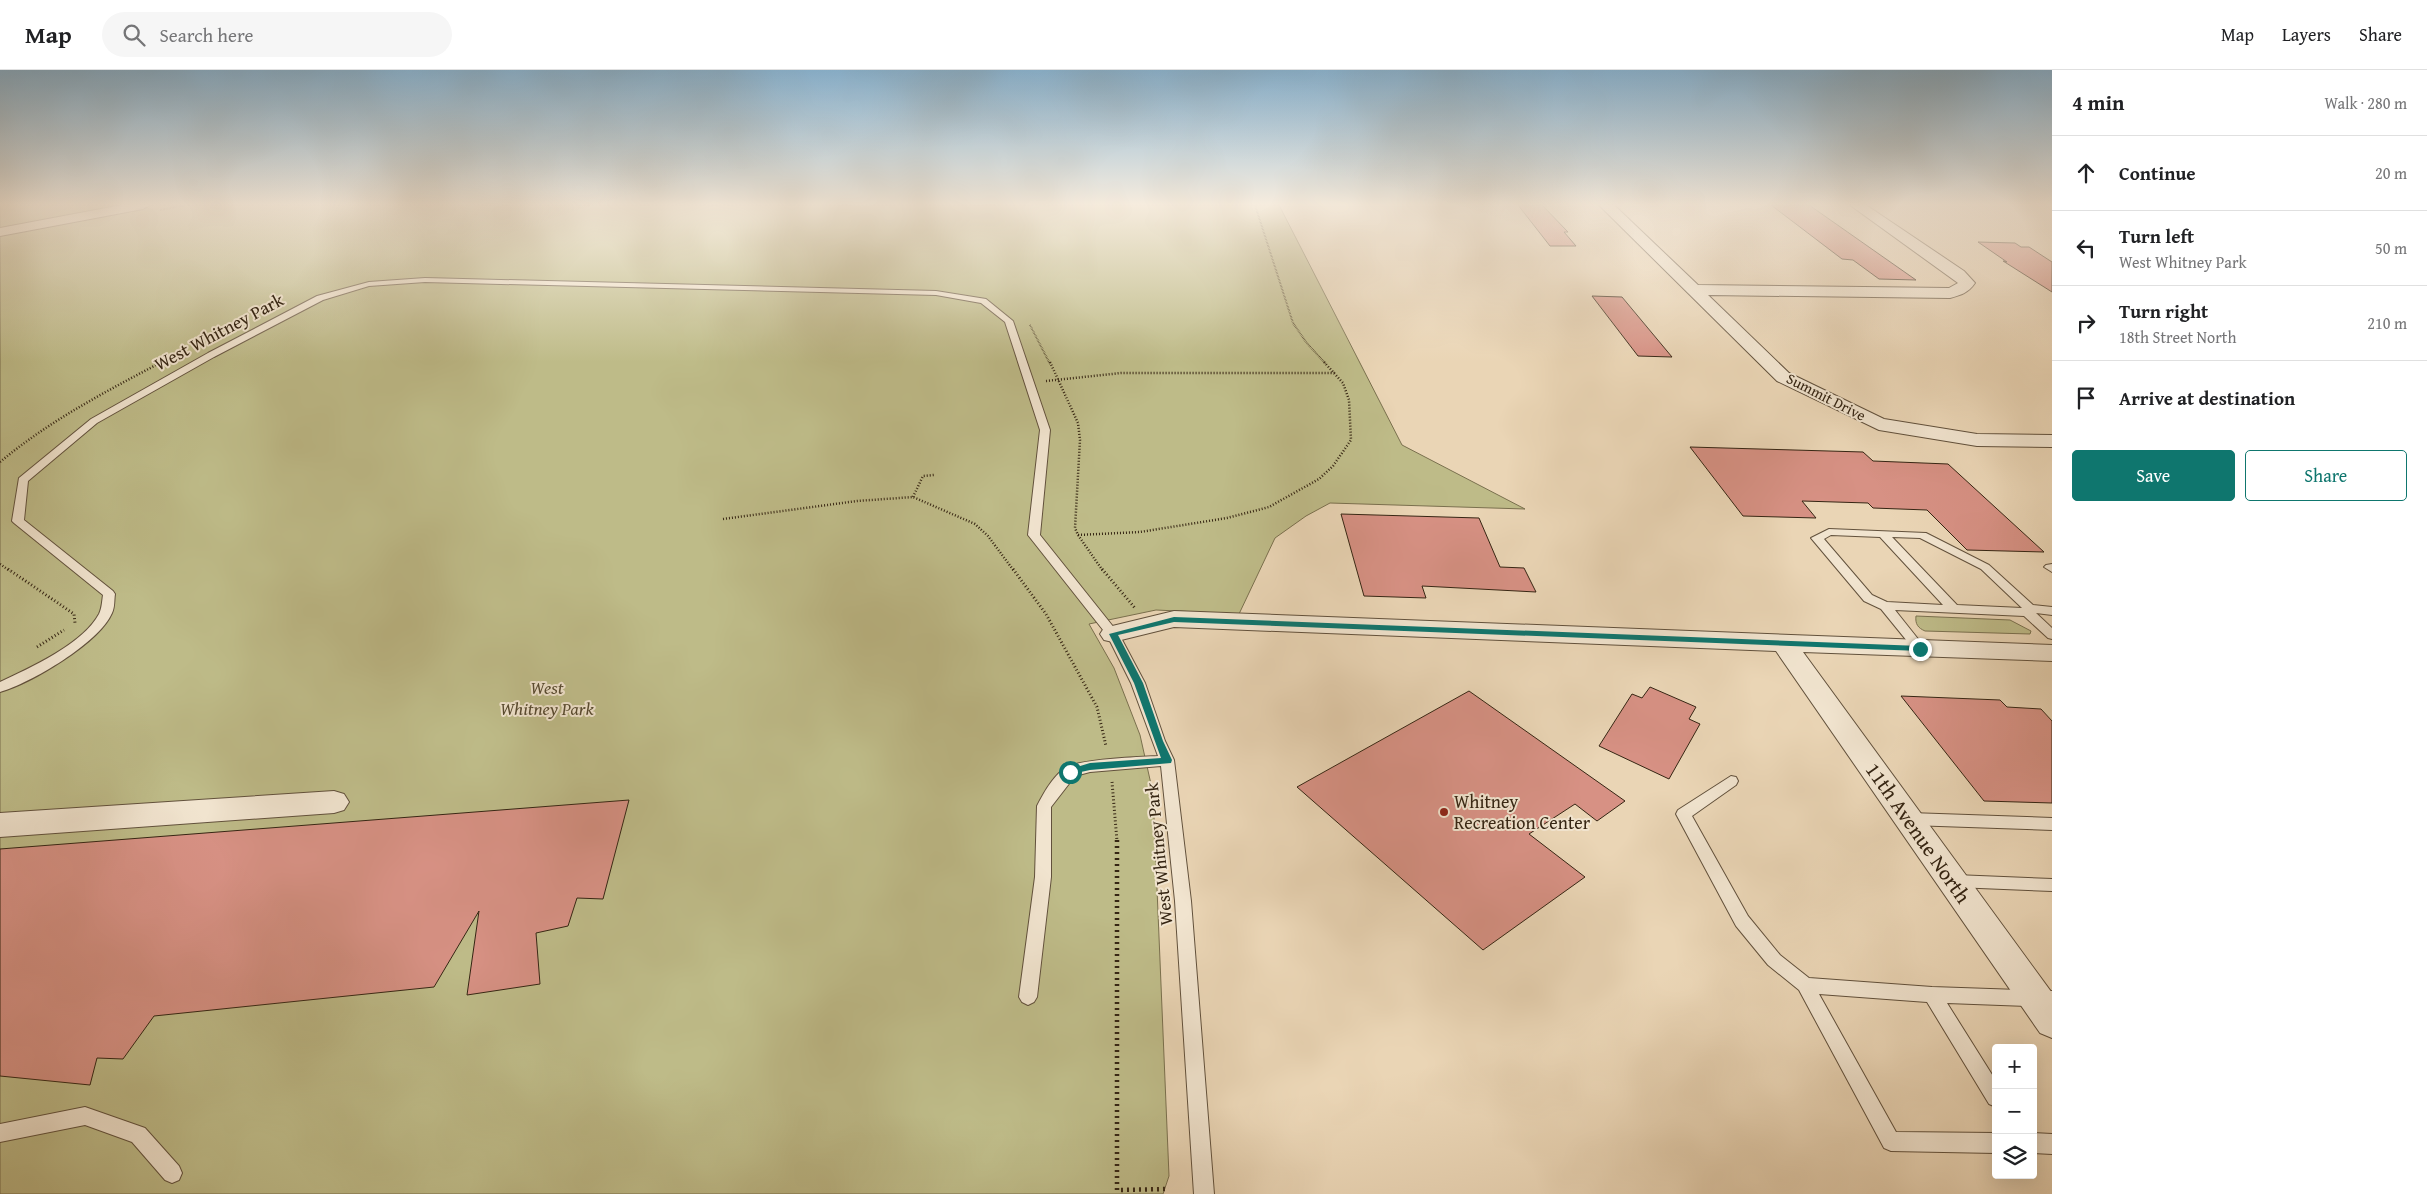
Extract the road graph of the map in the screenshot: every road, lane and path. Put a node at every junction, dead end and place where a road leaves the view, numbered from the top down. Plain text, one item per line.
1 (1272, 257) edge
2 (1659, 257) edge
3 (1934, 257) edge
4 (1692, 290) junction
5 (1026, 318) dead end
6 (163, 361) dead end
7 (1336, 374) junction
8 (1059, 380) junction
9 (1043, 381) dead end
10 (2052, 441) edge
11 (0, 462) edge
12 (934, 475) dead end
13 (913, 497) junction
14 (723, 519) dead end
15 (1883, 534) junction
16 (1078, 535) junction
17 (0, 564) edge
18 (1885, 606) junction
19 (1954, 609) junction
20 (2029, 610) junction
21 (2052, 611) edge
22 (1139, 612) dead end
23 (1113, 634) junction
24 (2052, 636) edge
25 (1784, 644) junction
26 (1920, 649) junction
27 (30, 651) dead end
28 (2052, 653) edge
29 (0, 686) edge
30 (1167, 760) junction
31 (1110, 764) junction
32 (1731, 780) dead end
33 (334, 802) dead end
34 (1908, 819) junction
35 (2052, 824) edge
36 (0, 825) edge
37 (1952, 880) junction
38 (2052, 885) edge
39 (1805, 984) junction
40 (1932, 995) junction
41 (1028, 997) dead end
42 (2046, 1007) edge
43 (1992, 1092) edge
44 (0, 1133) edge
45 (1992, 1142) edge
46 (2037, 1144) edge
47 (2052, 1144) edge
48 (172, 1173) dead end
49 (1169, 1189) dead end
50 (1204, 1194) edge

1 - 7 path
2 - 4 street, Summit Drive
3 - 4 street
4 - 10 street, Summit Drive
5 - 8 path
6 - 11 path
7 - 8 path
7 - 16 path
8 - 9 path
8 - 16 path
12 - 13 path
13 - 14 path
13 - 31 path
15 - 18 lane
15 - 19 lane
15 - 20 lane
16 - 22 path
17 - 27 path
18 - 19 lane
18 - 26 lane
19 - 20 lane
20 - 21 lane
20 - 24 lane
23 - 25 street
23 - 29 lane, West Whitney Park
23 - 30 lane, West Whitney Park
25 - 26 street
25 - 34 street, 11th Avenue North
26 - 28 street
30 - 31 lane
30 - 50 lane, West Whitney Park
31 - 41 lane
31 - 49 path
32 - 39 lane
33 - 36 street
34 - 35 lane
34 - 37 street, 11th Avenue North
37 - 38 lane
37 - 42 street, 11th Avenue North
39 - 40 lane
39 - 45 lane
40 - 42 lane
40 - 43 lane
44 - 48 lane
46 - 47 lane

